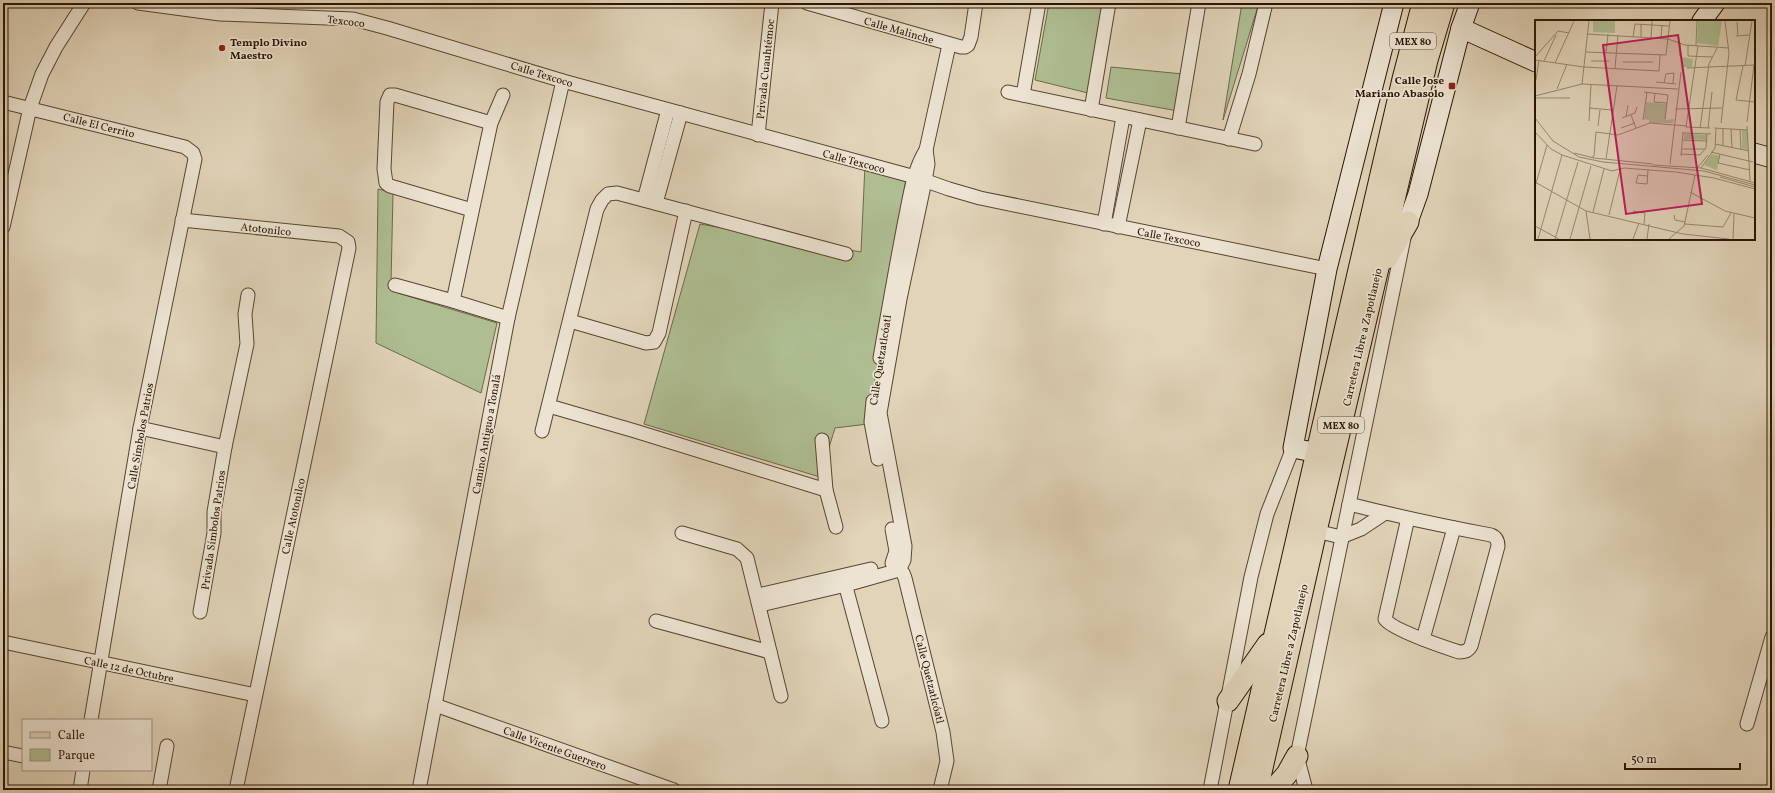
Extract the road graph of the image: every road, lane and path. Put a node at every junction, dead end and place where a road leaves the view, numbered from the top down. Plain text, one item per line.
1 (84, 3) edge
2 (138, 3) edge
3 (772, 3) edge
4 (807, 3) edge
5 (976, 3) edge
6 (1039, 3) edge
7 (1109, 3) edge
8 (1199, 3) edge
9 (1266, 3) edge
10 (1394, 3) edge
11 (1423, 3) edge
12 (1444, 3) edge
13 (1470, 3) edge
14 (1715, 3) edge
15 (1703, 20) edge
16 (387, 28) joint
17 (1461, 28) junction
18 (949, 45) junction
19 (1535, 62) edge
20 (563, 81) junction
21 (1008, 92) dead end
22 (503, 94) dead end
23 (1023, 95) junction
24 (3, 102) edge
25 (30, 108) junction
26 (668, 110) junction
27 (1091, 110) junction
28 (681, 114) junction
29 (1123, 116) junction
30 (1140, 120) junction
31 (491, 123) junction
32 (1178, 128) junction
33 (758, 135) junction
34 (1229, 139) junction
35 (1255, 144) dead end
36 (193, 153) joint
37 (1755, 154) edge
38 (1772, 158) edge
39 (920, 179) junction
40 (7, 187) edge
41 (650, 201) junction
42 (472, 210) junction
43 (686, 211) junction
44 (182, 220) junction
45 (1408, 222) junction
46 (1104, 224) junction
47 (3, 227) edge
48 (1118, 227) junction
49 (348, 242) joint
50 (846, 254) dead end
51 (1327, 269) junction
52 (1376, 278) junction
53 (395, 285) dead end
54 (248, 295) dead end
55 (453, 301) junction
56 (508, 318) junction
57 (570, 321) junction
58 (549, 406) junction
59 (140, 428) junction
60 (542, 431) dead end
61 (822, 440) dead end
62 (225, 447) junction
63 (1293, 448) junction
64 (1318, 453) junction
65 (826, 490) junction
66 (1349, 504) junction
67 (1385, 514) junction
68 (1408, 518) junction
69 (836, 527) dead end
70 (1454, 528) junction
71 (1316, 532) junction
72 (682, 533) dead end
73 (1341, 536) junction
74 (896, 566) junction
75 (844, 581) junction
76 (759, 600) junction
77 (200, 612) dead end
78 (656, 620) dead end
79 (1274, 636) junction
80 (1772, 637) edge
81 (1423, 639) junction
82 (3, 642) edge
83 (770, 652) junction
84 (100, 663) junction
85 (255, 695) junction
86 (782, 696) dead end
87 (1228, 701) junction
88 (435, 705) junction
89 (91, 719) edge
90 (882, 722) dead end
91 (1747, 724) dead end
92 (167, 746) dead end
93 (3, 752) edge
94 (22, 756) edge
95 (1297, 756) junction
96 (82, 771) edge
97 (80, 790) edge
98 (159, 790) edge
99 (236, 790) edge
100 (419, 790) edge
101 (674, 790) edge
102 (940, 790) edge
103 (1210, 790) edge
104 (1239, 790) edge
105 (1257, 790) edge
106 (1273, 790) edge
107 (1306, 790) edge

1 - 25 street
2 - 16 street, Texcoco
3 - 33 street, Privada Cuauhtémoc
4 - 18 street, Calle Malinche
5 - 18 street, Calle Malinche
6 - 23 street
7 - 27 street
8 - 32 street
9 - 34 street
10 - 51 street
11 - 64 main road, Carretera Libre a Zapotlanejo / MEX 80
12 - 52 main road, Carretera Libre a Zapotlanejo / MEX 80
13 - 17 street
14 - 15 street
16 - 20 street, Calle Texcoco
17 - 19 street
17 - 45 street
18 - 39 street, Calle Quetzatlcóatl
20 - 26 street, Calle Texcoco
20 - 56 street, Camino Antiguo a Tonalá
21 - 23 street
22 - 31 street
23 - 27 street
24 - 25 street, Calle El Cerrito
25 - 36 street, Calle El Cerrito
25 - 40 street
26 - 28 street, Calle Texcoco
26 - 41 street
27 - 29 street
28 - 33 street, Calle Texcoco
28 - 41 street
29 - 30 street
29 - 46 street
30 - 32 street
30 - 48 street
31 - 42 street
31 - 42 street
32 - 34 street
33 - 39 street, Calle Texcoco
34 - 35 street
36 - 44 street, Calle Símbolos Patrios
37 - 38 street
39 - 46 street, Calle Texcoco
39 - 74 street, Calle Quetzatlcóatl
40 - 47 street
41 - 43 street
41 - 57 street
42 - 55 street
43 - 50 street
43 - 57 street
44 - 49 street, Atotonilco
44 - 59 street, Calle Símbolos Patrios
45 - 52 main road
45 - 66 street
46 - 48 street, Calle Texcoco
48 - 51 street, Calle Texcoco
49 - 85 street, Calle Atotonilco
51 - 63 street
52 - 71 main road, Carretera Libre a Zapotlanejo / MEX 80
53 - 55 street
54 - 62 street, Privada Símbolos Patrios
55 - 56 street
56 - 88 street, Camino Antiguo a Tonalá
57 - 58 street
58 - 60 street
58 - 65 street
59 - 62 street
59 - 84 street, Calle Símbolos Patrios
61 - 65 street
62 - 77 street, Privada Símbolos Patrios
63 - 64 street
63 - 87 street
64 - 79 main road, Carretera Libre a Zapotlanejo / MEX 80
65 - 69 street
66 - 67 street
66 - 73 street
67 - 68 street
67 - 73 street
68 - 70 street
68 - 81 street
70 - 81 street
70 - 81 street
71 - 73 street
71 - 105 main road, Carretera Libre a Zapotlanejo / MEX 80
72 - 76 street
73 - 95 street
74 - 75 street
74 - 102 street, Calle Quetzatlcóatl
75 - 76 street
75 - 90 street
76 - 83 street
78 - 83 street
79 - 87 main road
79 - 104 main road, Carretera Libre a Zapotlanejo / MEX 80
80 - 91 street
82 - 84 street, Calle 12 de Octubre
83 - 86 street
84 - 85 street, Calle 12 de Octubre
84 - 89 street, Calle Símbolos Patrios
85 - 99 street, Calle Atotonilco
87 - 103 street
88 - 100 street, Camino Antiguo a Tonalá
88 - 101 street, Calle Vicente Guerrero
92 - 98 street
93 - 94 street
95 - 106 main road
95 - 107 street
96 - 97 street

